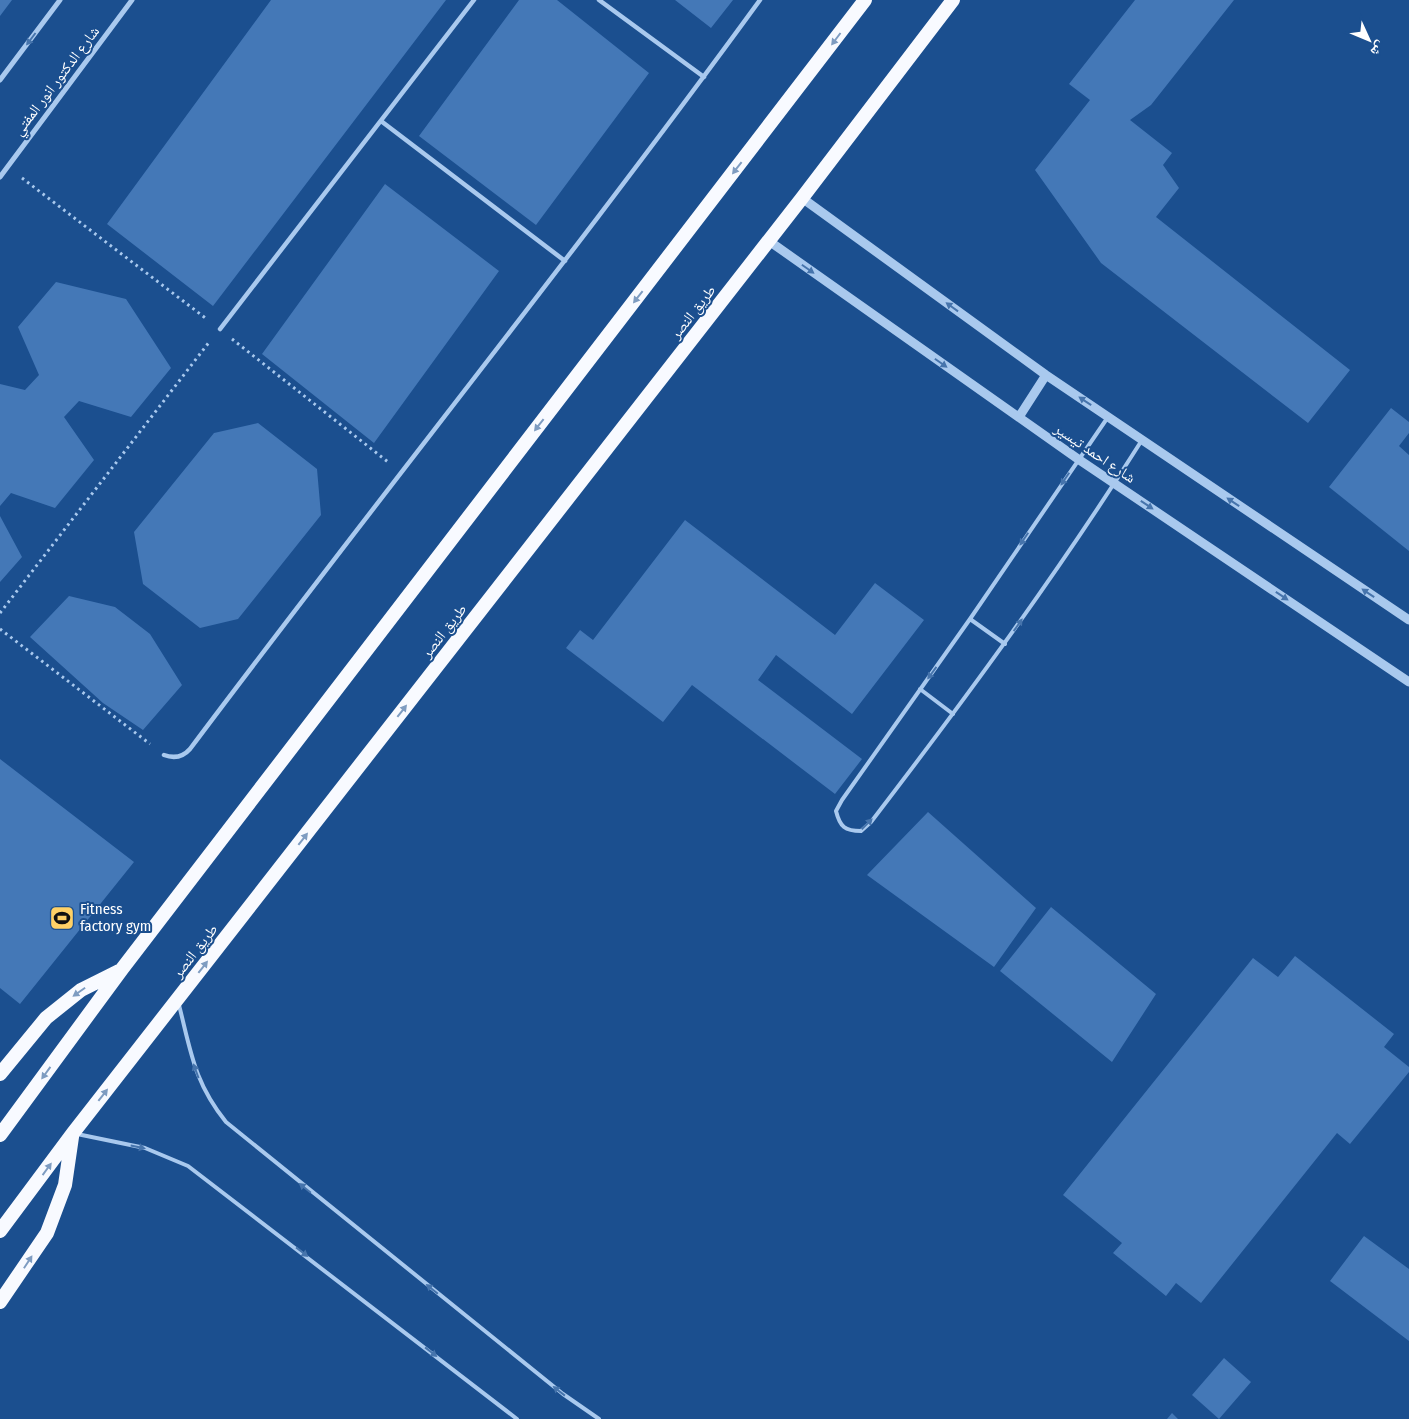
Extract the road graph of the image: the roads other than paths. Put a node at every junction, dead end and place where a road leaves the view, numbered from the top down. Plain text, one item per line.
1 (60, 0) edge
2 (132, 0) edge
3 (474, 0) edge
4 (599, 0) edge
5 (760, 0) edge
6 (866, 0) edge
7 (953, 0) edge
8 (704, 77) junction
9 (0, 80) edge
10 (381, 121) junction
11 (0, 177) edge
12 (802, 198) junction
13 (768, 241) junction
14 (565, 261) junction
15 (220, 329) road end
16 (1046, 375) junction
17 (1019, 417) junction
18 (1108, 417) junction
19 (1142, 440) junction
20 (1078, 459) junction
21 (1114, 484) junction
22 (970, 619) junction
23 (1409, 620) edge
24 (1005, 644) junction
25 (1409, 682) edge
26 (920, 689) junction
27 (953, 714) junction
28 (164, 755) road end
29 (122, 969) junction
30 (177, 999) junction
31 (0, 1074) edge
32 (0, 1134) edge
33 (73, 1134) junction
34 (0, 1231) edge
35 (0, 1302) edge
36 (517, 1419) edge
37 (599, 1419) edge

1 -> 9 street
2 - 11 street, شارع الدكتور انور المفتي
3 - 10 street
4 - 8 street
5 - 8 street
6 -> 29 highway
7 - 12 highway, طريق النصر
8 - 14 street
10 - 14 street
10 - 15 street
12 - 13 highway, طريق النصر
16 -> 12 street
13 -> 17 street, شارع احمد تيسير
30 -> 13 highway, طريق النصر
14 - 28 street
16 - 17 street
18 -> 16 street
17 - 20 street, شارع احمد تيسير
18 - 19 street
18 - 20 lane
19 - 21 lane
23 -> 19 street
20 - 21 street, شارع احمد تيسير
20 -> 22 lane
24 -> 21 lane
21 -> 25 street, شارع احمد تيسير
22 - 24 lane
22 -> 26 lane
24 - 27 lane
26 - 27 lane
26 -> 27 lane
29 -> 31 highway
29 -> 32 highway
33 -> 30 highway, طريق النصر
37 -> 30 lane
34 -> 33 highway
35 -> 33 highway, طريق النصر
33 -> 36 lane

